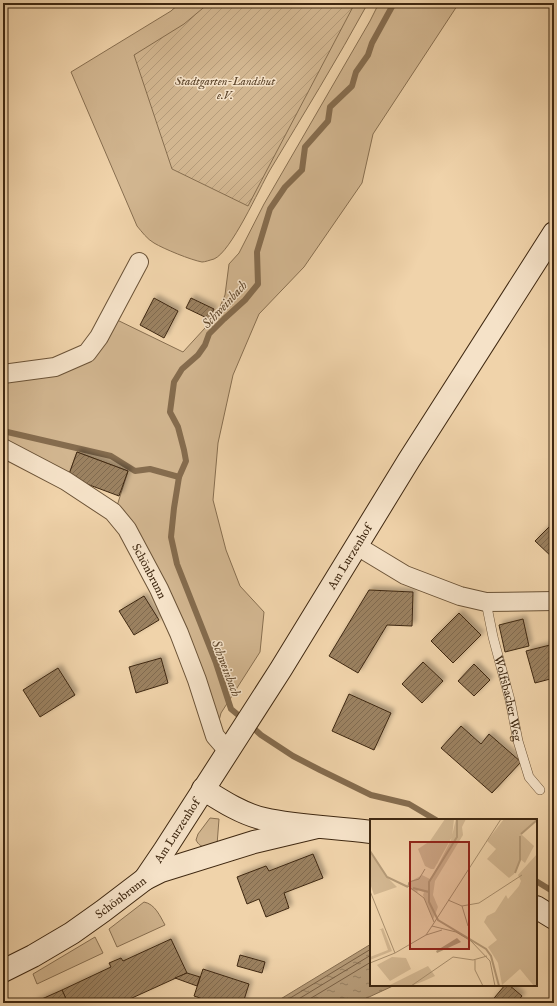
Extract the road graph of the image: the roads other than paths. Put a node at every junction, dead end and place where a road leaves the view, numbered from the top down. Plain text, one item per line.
1 (554, 233) edge
2 (139, 262) dead end
3 (3, 374) edge
4 (3, 448) edge
5 (357, 546) junction
6 (554, 601) edge
7 (486, 602) junction
8 (233, 742) junction
9 (203, 789) junction
10 (540, 790) dead end
11 (317, 827) junction
12 (370, 832) edge
13 (145, 879) junction
14 (537, 908) edge
15 (554, 918) edge
16 (3, 971) edge

1 - 5 main road, Am Lurzenhof
2 - 3 street
4 - 8 street, Schönbrunn
5 - 7 street
5 - 8 main road, Am Lurzenhof
6 - 7 street
7 - 10 lane, Wolfsbacher Weg
8 - 9 main road, Am Lurzenhof
9 - 11 main road, Schönbrunn
9 - 13 main road, Am Lurzenhof
11 - 12 main road, Schönbrunn
11 - 13 main road, Schönbrunn
13 - 16 main road, Schönbrunn
14 - 15 main road

